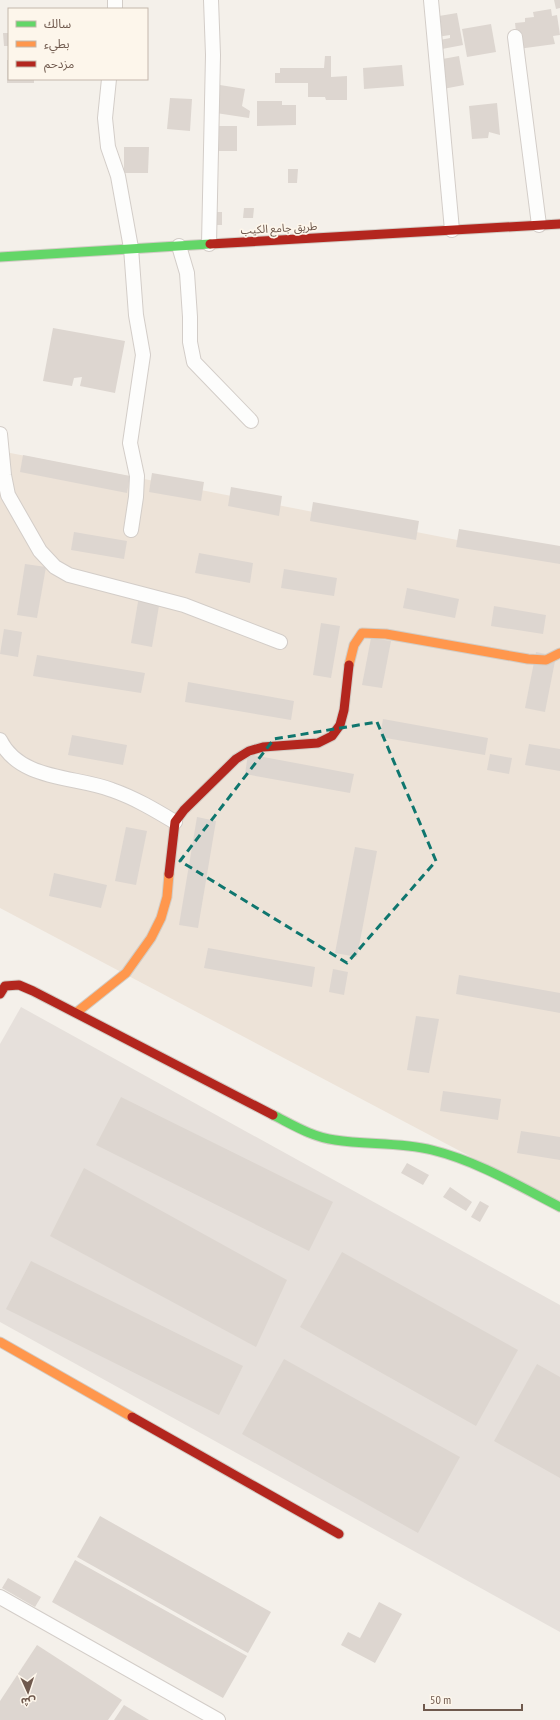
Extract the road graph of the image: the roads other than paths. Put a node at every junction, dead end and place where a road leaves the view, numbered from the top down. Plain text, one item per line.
1 (211, 0) edge
2 (431, 0) edge
3 (515, 37) dead end
4 (109, 80) edge
5 (560, 224) edge
6 (539, 226) junction
7 (452, 230) junction
8 (209, 244) junction
9 (179, 246) junction
10 (131, 248) junction
11 (0, 257) edge
12 (251, 421) dead end
13 (0, 434) edge
14 (131, 530) dead end
15 (280, 642) dead end
16 (560, 653) edge
17 (0, 740) edge
18 (175, 822) junction
19 (0, 994) edge
20 (77, 1012) junction
21 (560, 1207) edge
22 (0, 1342) edge
23 (339, 1534) dead end
24 (0, 1597) edge
25 (218, 1720) edge

1 - 8 street
2 - 7 street
3 - 6 street
4 - 10 street
5 - 6 street, طريق جامع الكيب
6 - 7 street, طريق جامع الكيب
7 - 8 street, طريق جامع الكيب
8 - 9 street, طريق جامع الكيب
9 - 10 street, طريق جامع الكيب
9 - 12 street
10 - 11 street, طريق جامع الكيب
10 - 14 street
13 - 15 street
16 - 18 street
17 - 18 street
18 - 20 street
19 - 20 street
20 - 21 street
22 - 23 street
24 - 25 street

